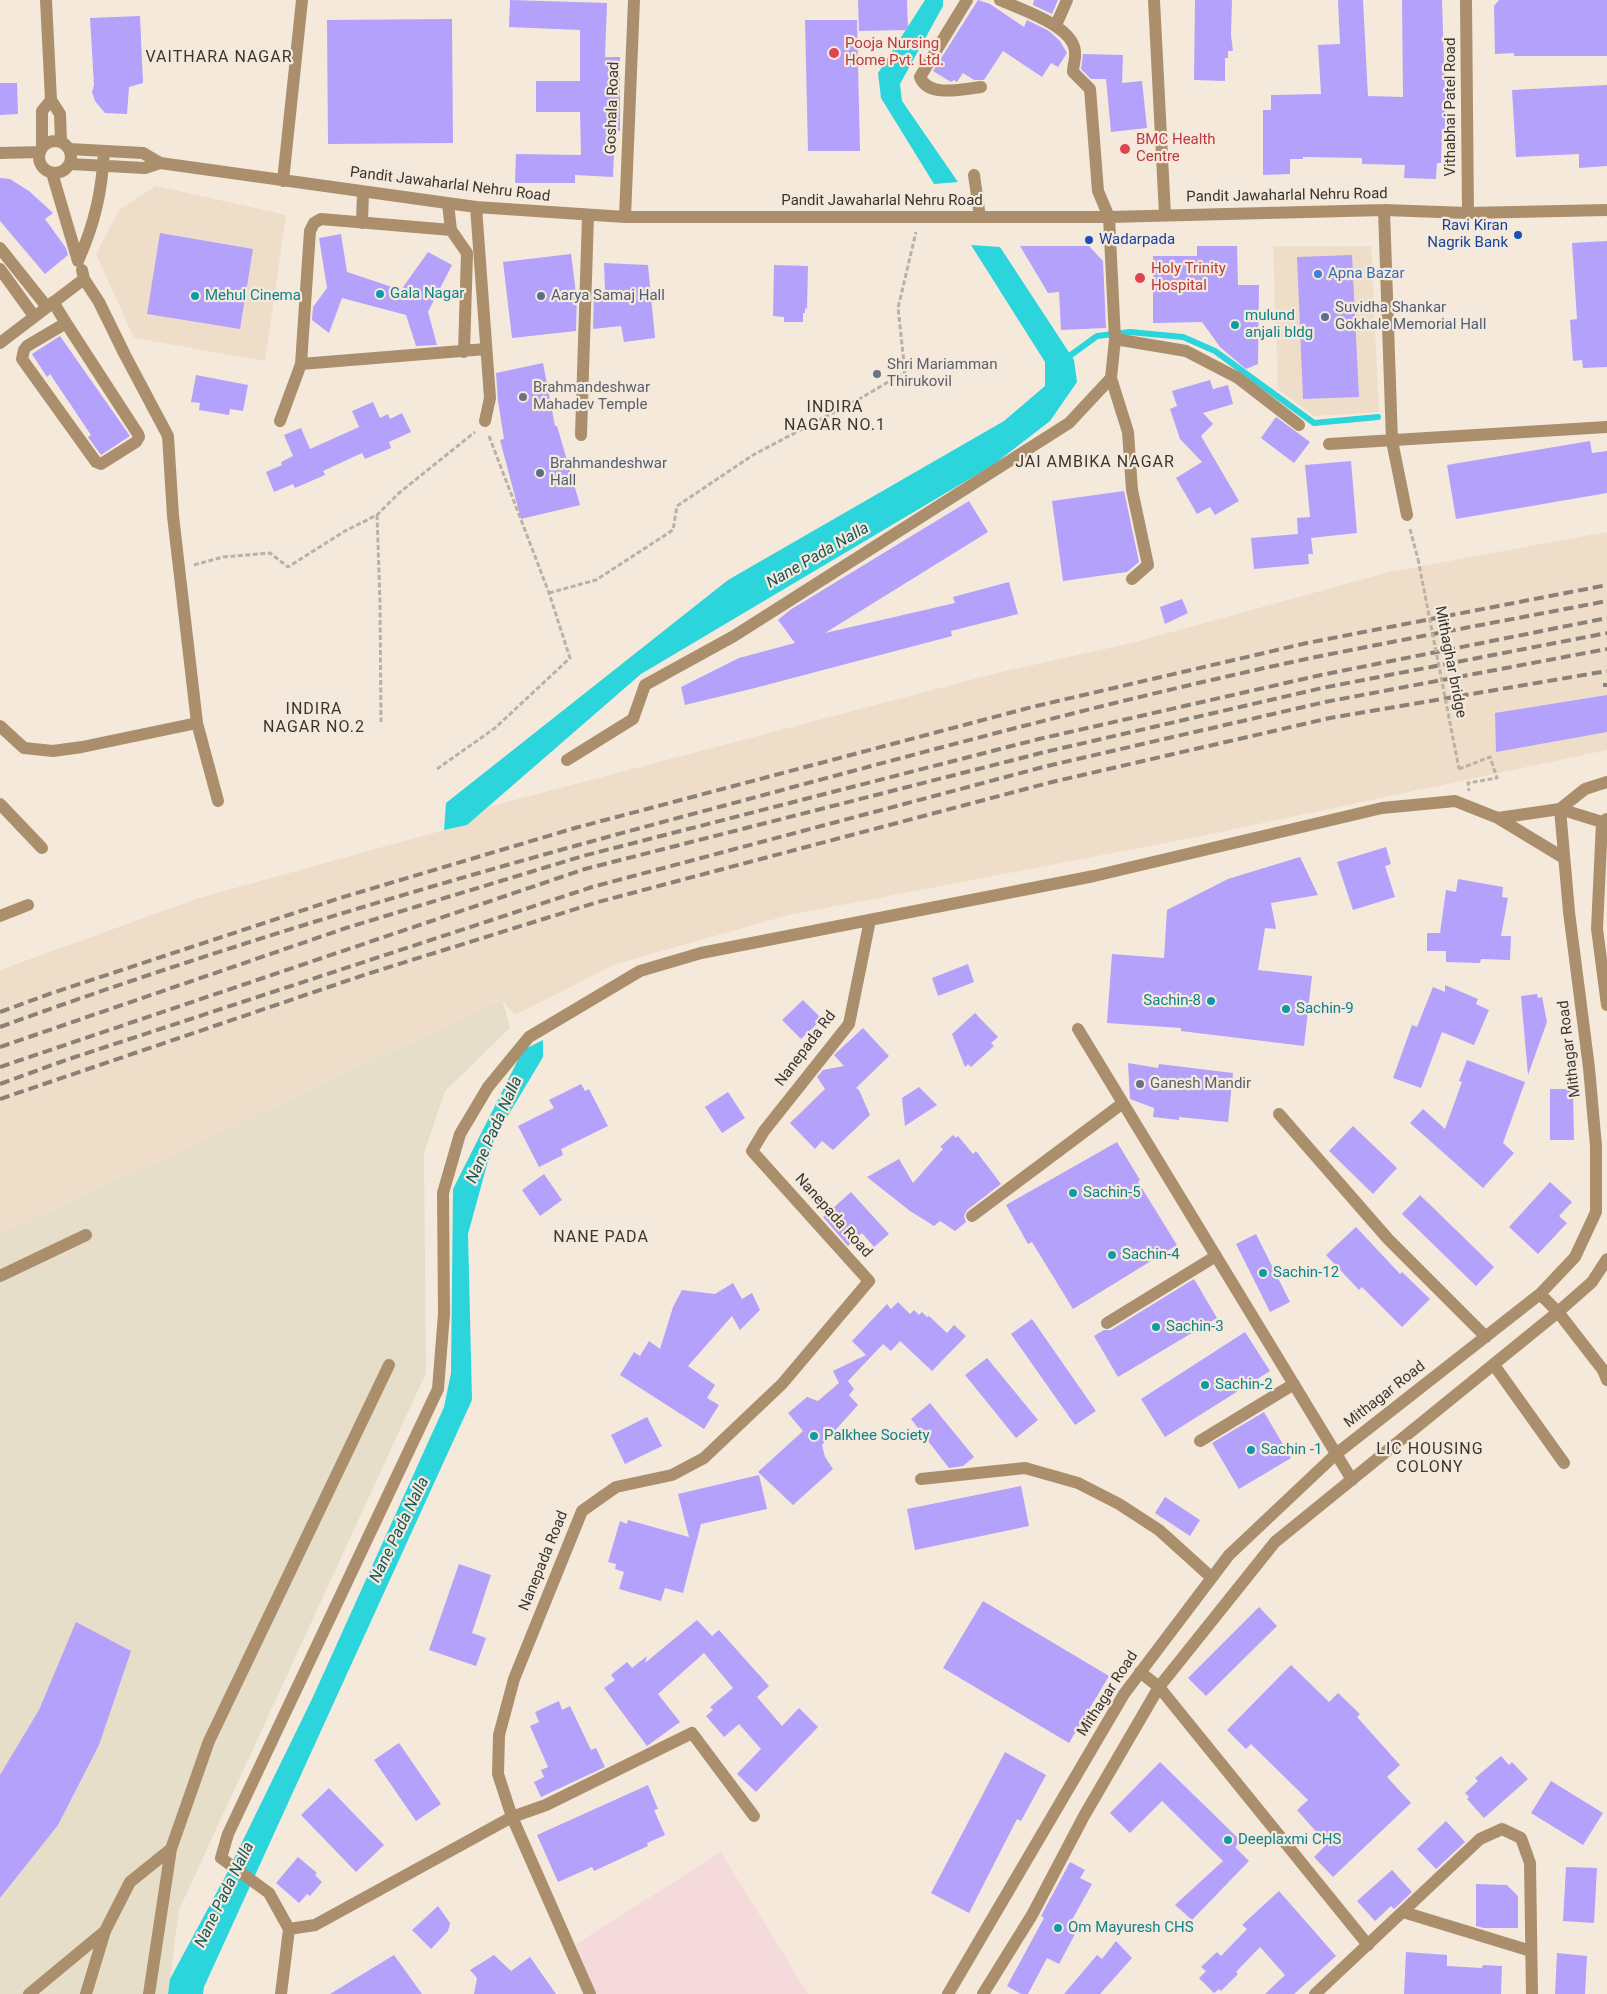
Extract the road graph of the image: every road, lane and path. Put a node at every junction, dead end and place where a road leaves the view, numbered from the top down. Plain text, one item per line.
1 (46, 0) edge
2 (302, 0) edge
3 (634, 0) edge
4 (967, 0) edge
5 (1000, 0) edge
6 (1066, 0) edge
7 (1154, 0) edge
8 (1466, 0) edge
9 (1024, 5) edge
10 (1056, 26) junction
11 (981, 87) dead end
12 (51, 100) junction
13 (65, 146) junction
14 (41, 150) junction
15 (104, 150) junction
16 (0, 153) edge
17 (160, 163) junction
18 (70, 164) junction
19 (103, 166) junction
20 (52, 173) junction
21 (974, 175) dead end
22 (283, 181) junction
23 (363, 192) junction
24 (448, 204) junction
25 (476, 207) junction
26 (1384, 210) junction
27 (1607, 210) edge
28 (1468, 213) junction
29 (1165, 215) junction
30 (588, 216) junction
31 (1109, 216) junction
32 (625, 217) junction
33 (919, 217) junction
34 (980, 217) junction
35 (362, 223) junction
36 (451, 230) junction
37 (0, 248) edge
38 (78, 261) junction
39 (0, 269) edge
40 (84, 279) junction
41 (50, 304) junction
42 (34, 316) junction
43 (66, 323) junction
44 (1115, 339) junction
45 (0, 343) edge
46 (486, 349) junction
47 (464, 352) junction
48 (301, 364) junction
49 (1111, 378) junction
50 (280, 421) dead end
51 (484, 422) junction
52 (1300, 425) dead end
53 (1607, 428) edge
54 (581, 435) dead end
55 (1392, 441) junction
56 (1330, 444) dead end
57 (376, 515) junction
58 (1408, 520) joint
59 (179, 570) junction
60 (1132, 579) dead end
61 (549, 593) junction
62 (381, 722) dead end
63 (197, 723) junction
64 (0, 726) edge
65 (567, 760) dead end
66 (438, 769) dead end
67 (1607, 782) edge
68 (1468, 783) dead end
69 (218, 801) dead end
70 (0, 804) edge
71 (1560, 809) junction
72 (1498, 818) junction
73 (1604, 821) edge
74 (42, 848) dead end
75 (1564, 858) junction
76 (28, 905) dead end
77 (0, 916) edge
78 (870, 920) junction
79 (1607, 1005) edge
80 (1078, 1029) dead end
81 (1123, 1103) junction
82 (1279, 1114) dead end
83 (764, 1131) joint
84 (972, 1216) dead end
85 (86, 1235) dead end
86 (1216, 1256) junction
87 (1607, 1259) edge
88 (0, 1276) edge
89 (1540, 1294) junction
90 (1558, 1312) junction
91 (1107, 1323) dead end
92 (1486, 1337) junction
93 (1494, 1365) junction
94 (390, 1366) dead end
95 (1607, 1380) edge
96 (1294, 1384) junction
97 (1200, 1441) dead end
98 (1336, 1454) junction
99 (1564, 1463) dead end
100 (921, 1479) dead end
101 (1352, 1480) junction
102 (1212, 1577) junction
103 (1140, 1672) junction
104 (1159, 1687) junction
105 (754, 1816) dead end
106 (512, 1817) junction
107 (171, 1849) junction
108 (1402, 1912) junction
109 (289, 1929) junction
110 (105, 1931) junction
111 (1368, 1945) junction
112 (1531, 1951) junction
113 (29, 1994) edge
114 (86, 1994) edge
115 (149, 1994) edge
116 (281, 1994) edge
117 (590, 1994) edge
118 (948, 1994) edge
119 (983, 1994) edge
120 (1316, 1994) edge
121 (1532, 1994) edge

1 - 12 street
2 - 22 street
3 - 32 street, Goshala Road
4 - 11 street
5 - 9 street
6 - 10 street
7 - 29 street
8 - 28 street, Vithabhai Patel Road
9 - 10 street
10 - 31 street
12 - 13 street
12 - 14 street
13 - 14 street
13 - 15 street
13 - 18 street
14 - 16 street
14 - 20 street
15 - 17 street
15 - 19 street
17 - 19 street
17 - 22 street, Pandit Jawaharlal Nehru Road
18 - 19 street
18 - 20 street
19 - 38 street
20 - 38 street
21 - 34 street
22 - 23 street, Pandit Jawaharlal Nehru Road
23 - 24 street, Pandit Jawaharlal Nehru Road
23 - 35 street
24 - 25 street, Pandit Jawaharlal Nehru Road
24 - 36 street
25 - 30 street, Pandit Jawaharlal Nehru Road
25 - 46 street
26 - 28 street, Pandit Jawaharlal Nehru Road
26 - 29 street, Pandit Jawaharlal Nehru Road
26 - 55 street
27 - 28 street, Pandit Jawaharlal Nehru Road
29 - 31 street, Pandit Jawaharlal Nehru Road
30 - 32 street, Pandit Jawaharlal Nehru Road
30 - 54 street
31 - 34 street, Pandit Jawaharlal Nehru Road
31 - 44 street
32 - 33 street, Pandit Jawaharlal Nehru Road
33 - 34 street, Pandit Jawaharlal Nehru Road
33 - 61 path
35 - 36 street
35 - 48 street
36 - 47 street
37 - 41 street
38 - 40 street
39 - 42 street
40 - 41 street
40 - 59 street
41 - 42 street
41 - 43 street
42 - 45 street
43 - 43 street
44 - 49 street
44 - 52 street
46 - 47 street
46 - 51 street
47 - 48 street
48 - 50 street
49 - 60 street
49 - 65 street
51 - 57 path
51 - 61 path
53 - 55 street
55 - 56 street
55 - 58 street
57 - 59 path
57 - 62 path
58 - 68 path, Mithaghar bridge, bridge
59 - 63 street
61 - 66 path
63 - 64 street
63 - 69 street
67 - 71 street
70 - 74 street
71 - 72 street
71 - 73 street
71 - 75 street, Mithagar Road
72 - 75 street
72 - 78 street
73 - 79 street
75 - 89 street, Mithagar Road
76 - 77 street
78 - 83 street, Nanepada Rd
78 - 109 street
80 - 81 street
81 - 84 street
81 - 86 street
82 - 92 street
83 - 106 street, Nanepada Road
85 - 88 street
86 - 91 street
86 - 96 street
87 - 90 street
89 - 90 street
89 - 92 street, Mithagar Road
90 - 93 street
90 - 95 street
92 - 98 street, Mithagar Road
93 - 99 street
93 - 101 street
94 - 107 street
96 - 97 street
96 - 98 street
98 - 101 street
98 - 102 street, Mithagar Road
100 - 102 street
101 - 104 street
102 - 103 street, Mithagar Road
103 - 104 street
103 - 118 street, Mithagar Road
104 - 111 street
104 - 119 street
105 - 106 street
106 - 109 street
106 - 117 street, Nanepada Road
107 - 110 street
107 - 115 street
108 - 111 street
108 - 112 street
108 - 112 street
109 - 116 street
110 - 113 street
110 - 114 street
111 - 120 street
112 - 121 street

